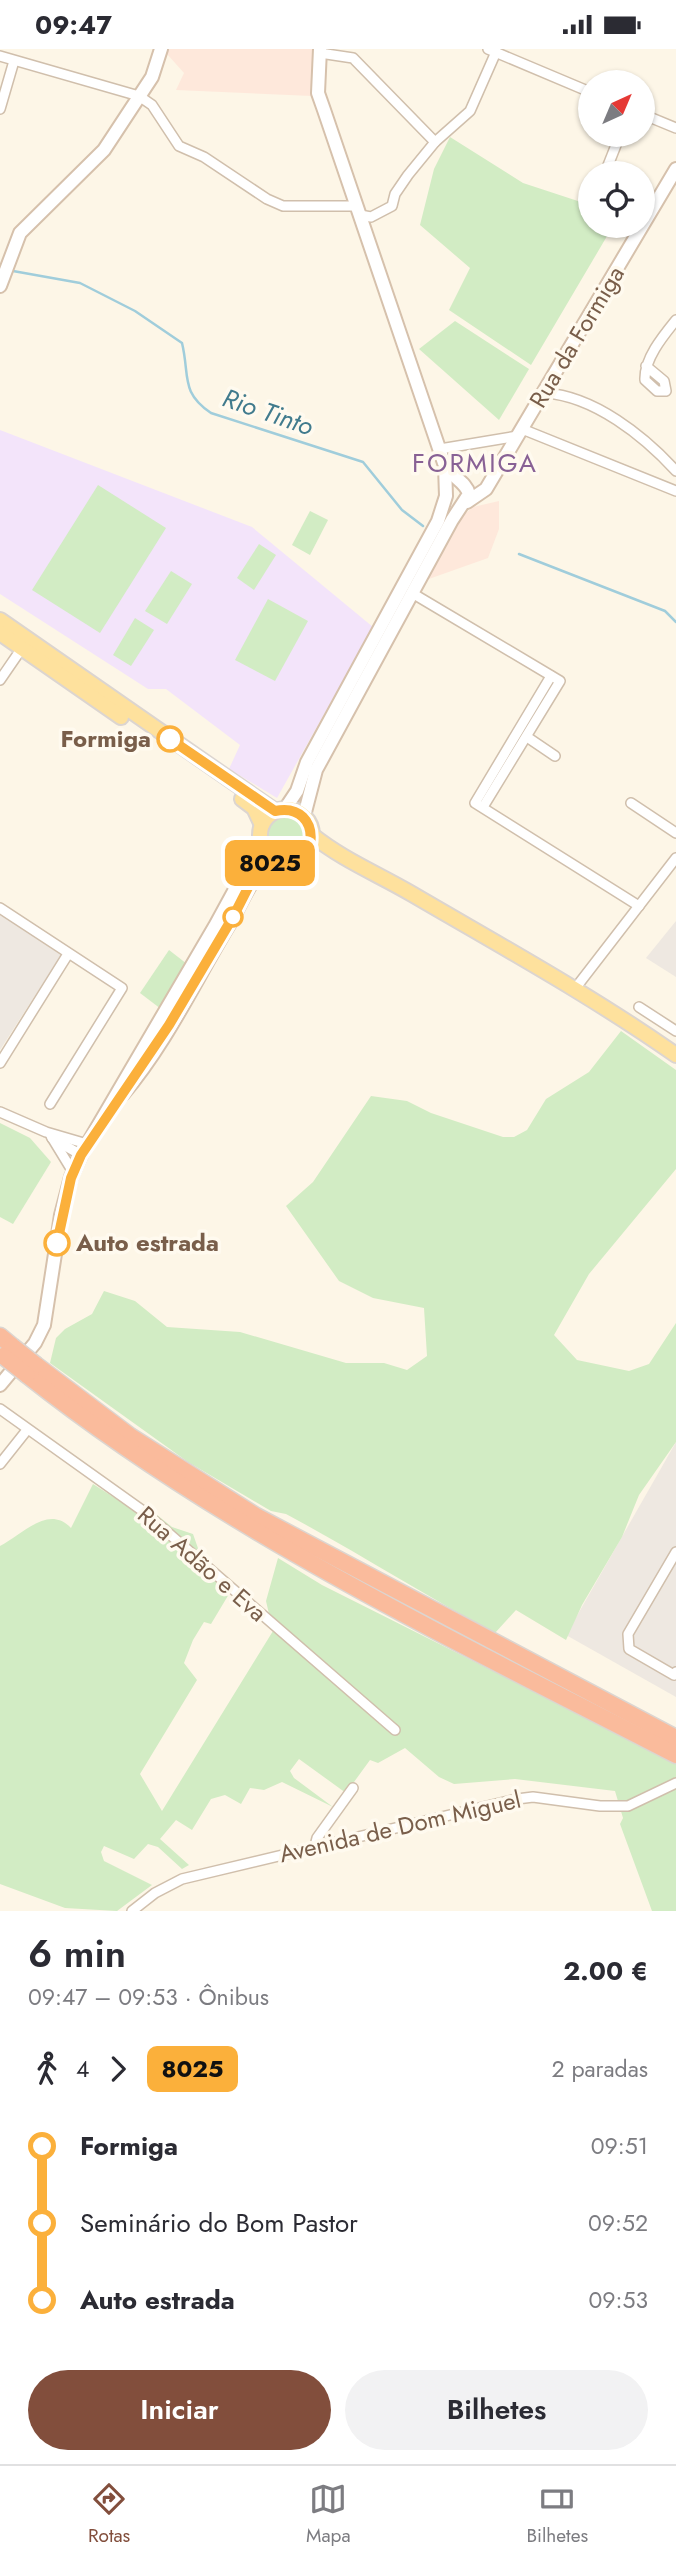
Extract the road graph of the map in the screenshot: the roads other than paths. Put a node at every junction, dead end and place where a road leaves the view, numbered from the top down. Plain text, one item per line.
1 (161, 49) edge
2 (320, 51) edge
3 (492, 51) edge
4 (0, 56) edge
5 (14, 61) junction
6 (578, 87) edge
7 (139, 96) junction
8 (0, 109) edge
9 (655, 119) edge
10 (676, 128) edge
11 (435, 142) junction
12 (676, 169) edge
13 (655, 204) edge
14 (358, 210) junction
15 (635, 238) edge
16 (0, 284) edge
17 (676, 320) edge
18 (646, 366) dead end
19 (552, 379) junction
20 (545, 393) junction
21 (564, 394) junction
22 (520, 433) junction
23 (440, 449) junction
24 (444, 463) junction
25 (498, 469) junction
26 (676, 471) edge
27 (462, 483) junction
28 (676, 491) edge
29 (446, 494) junction
30 (465, 503) junction
31 (414, 564) junction
32 (412, 593) junction
33 (390, 609) junction
34 (0, 620) edge
35 (0, 633) edge
36 (22, 648) junction
37 (556, 679) junction
38 (0, 680) edge
39 (527, 737) junction
40 (555, 755) dead end
41 (631, 803) dead end
42 (483, 807) junction
43 (280, 810) junction
44 (304, 816) junction
45 (261, 830) junction
46 (676, 833) edge
47 (312, 835) junction
48 (305, 853) junction
49 (339, 856) junction
50 (676, 858) edge
51 (276, 859) junction
52 (639, 906) junction
53 (0, 908) edge
54 (68, 954) junction
55 (574, 990) junction
56 (639, 1007) dead end
57 (674, 1029) edge
58 (661, 1044) junction
59 (676, 1055) edge
60 (0, 1063) edge
61 (50, 1104) dead end
62 (0, 1112) edge
63 (103, 1118) junction
64 (48, 1134) junction
65 (84, 1149) junction
66 (73, 1172) junction
67 (4, 1348) edge
68 (31, 1370) junction
69 (0, 1385) edge
70 (0, 1409) edge
71 (27, 1430) junction
72 (0, 1464) edge
73 (676, 1552) edge
74 (675, 1674) edge
75 (395, 1730) dead end
76 (676, 1738) edge
77 (676, 1755) edge
78 (676, 1783) edge
79 (353, 1788) dead end
80 (315, 1846) junction
81 (132, 1911) edge

1 - 7 main road
2 - 11 street
2 - 14 main road
3 - 6 street
3 - 11 street
4 - 5 street
5 - 7 street
5 - 8 street
7 - 14 street
7 - 16 main road
9 - 10 street
11 - 14 street
12 - 13 main road, Rua da Formiga
14 - 23 main road
15 - 19 main road, Rua da Formiga
17 - 18 street
19 - 20 main road, Rua da Formiga
19 - 21 street
20 - 21 street
20 - 22 main road, Rua da Formiga
21 - 26 street
22 - 23 street
22 - 25 main road, Rua da Formiga
22 - 28 street
23 - 24 main road
24 - 27 main road
24 - 29 main road
25 - 27 main road
25 - 30 main road, Rua da Formiga
27 - 29 main road
27 - 30 main road
29 - 30 main road
29 - 31 main road
30 - 32 main road, Rua da Formiga
31 - 32 street
31 - 33 main road
32 - 33 street
32 - 37 street
32 - 44 main road, Rua da Formiga
33 - 43 main road
34 - 43 main road
35 - 36 main road
36 - 38 street
36 - 45 main road
37 - 39 street
37 - 42 street
39 - 40 street
39 - 42 street
41 - 46 street
42 - 52 street
43 - 44 main road
43 - 45 main road
44 - 47 main road
45 - 51 main road
45 - 63 main road
47 - 48 main road
47 - 49 main road
48 - 49 main road
48 - 51 main road
49 - 55 main road
50 - 52 street
51 - 63 main road
52 - 55 street
53 - 54 street
54 - 60 street
54 - 61 street
55 - 58 main road
56 - 57 street
57 - 58 street
58 - 59 main road
62 - 64 street
63 - 65 main road
64 - 65 street
64 - 66 street
65 - 66 main road
66 - 69 main road
67 - 68 highway, bridge
68 - 76 highway
68 - 77 highway
70 - 71 street, Rua Adão e Eva
71 - 72 street
71 - 75 street, Rua Adão e Eva
73 - 74 street
78 - 80 street, Avenida de Dom Miguel
79 - 80 street
80 - 81 street, Avenida de Dom Miguel

